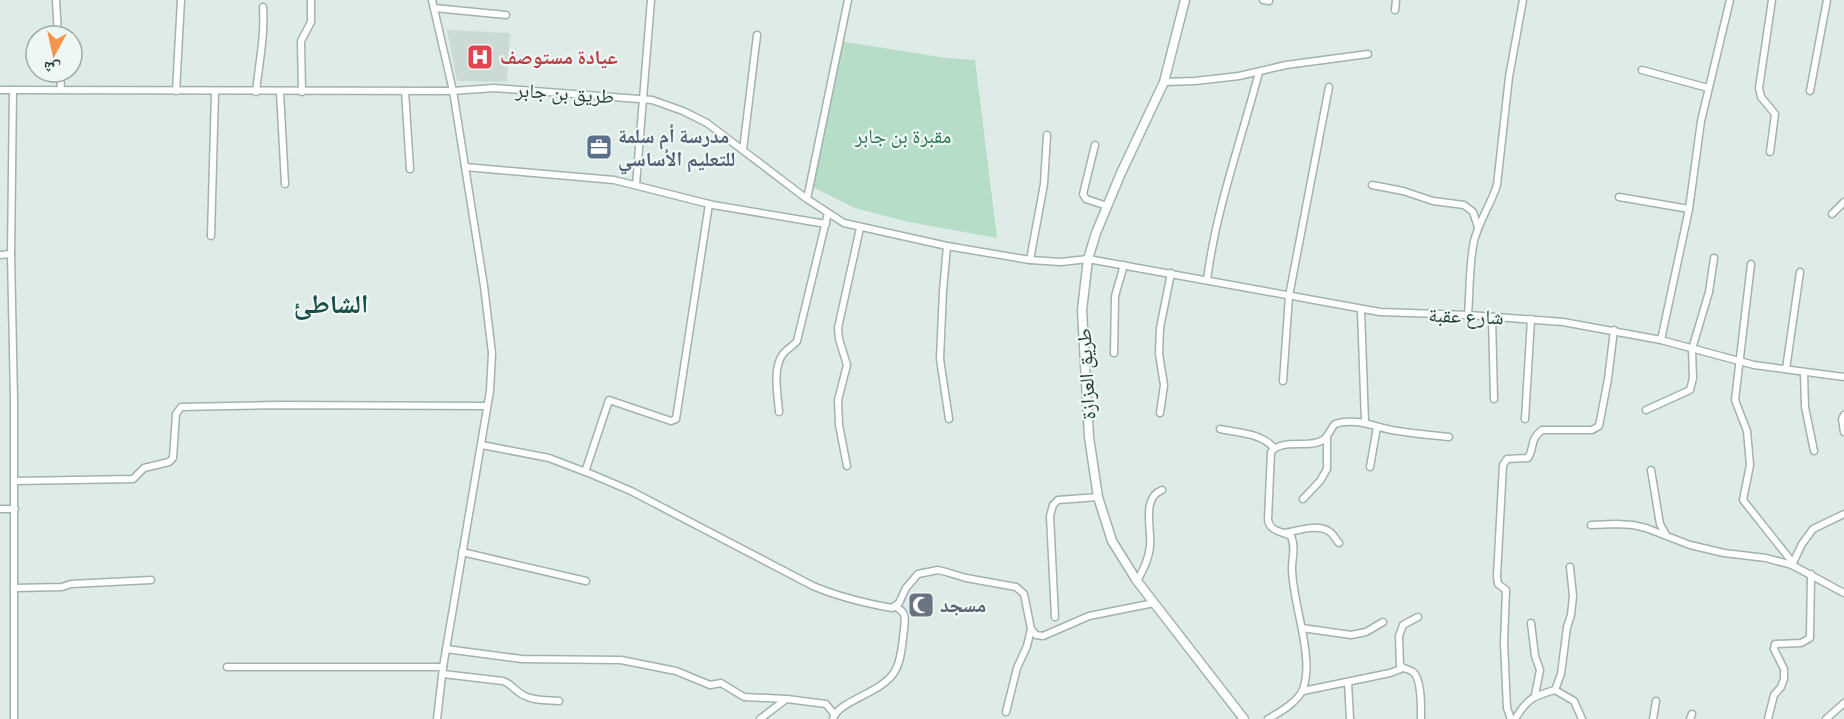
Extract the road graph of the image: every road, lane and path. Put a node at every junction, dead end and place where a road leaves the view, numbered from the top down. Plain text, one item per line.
1 (56, 0) edge
2 (181, 0) edge
3 (311, 0) edge
4 (432, 0) edge
5 (651, 0) edge
6 (849, 0) edge
7 (1185, 0) edge
8 (1396, 0) edge
9 (1523, 0) edge
10 (1730, 0) edge
11 (1772, 0) edge
12 (1827, 0) edge
13 (263, 7) dead end
14 (434, 8) junction
15 (1395, 10) dead end
16 (506, 15) dead end
17 (57, 24) edge
18 (757, 36) dead end
19 (1368, 54) dead end
20 (1642, 70) dead end
21 (1259, 72) junction
22 (1164, 82) junction
23 (61, 84) edge
24 (1329, 87) dead end
25 (1708, 88) junction
26 (0, 90) edge
27 (13, 90) junction
28 (61, 90) junction
29 (1810, 90) dead end
30 (176, 91) junction
31 (405, 91) junction
32 (453, 91) junction
33 (215, 92) junction
34 (256, 92) junction
35 (280, 92) junction
36 (302, 92) junction
37 (644, 98) junction
38 (1047, 135) dead end
39 (1095, 145) dead end
40 (743, 150) junction
41 (1770, 152) dead end
42 (465, 167) junction
43 (410, 169) dead end
44 (285, 184) dead end
45 (636, 185) junction
46 (1372, 185) dead end
47 (1619, 197) dead end
48 (807, 199) junction
49 (1844, 202) edge
50 (709, 204) junction
51 (1107, 206) junction
52 (1689, 209) junction
53 (828, 213) junction
54 (1832, 214) dead end
55 (826, 224) junction
56 (1478, 227) junction
57 (860, 228) junction
58 (212, 236) dead end
59 (947, 246) junction
60 (11, 254) junction
61 (0, 255) edge
62 (1714, 258) dead end
63 (1088, 259) junction
64 (1030, 260) junction
65 (1751, 264) dead end
66 (1124, 265) junction
67 (1800, 272) dead end
68 (1172, 273) junction
69 (1207, 280) junction
70 (1289, 296) junction
71 (1361, 310) junction
72 (1468, 315) junction
73 (1492, 316) junction
74 (1531, 319) junction
75 (1614, 330) junction
76 (1661, 340) junction
77 (1692, 348) junction
78 (1114, 352) dead end
79 (1739, 360) junction
80 (1786, 369) junction
81 (1804, 372) junction
82 (1844, 377) edge
83 (1283, 381) dead end
84 (1494, 399) dead end
85 (487, 406) junction
86 (1646, 410) dead end
87 (779, 412) dead end
88 (1160, 413) dead end
89 (1844, 415) edge
90 (949, 419) dead end
91 (1525, 419) dead end
92 (1365, 422) junction
93 (1377, 427) junction
94 (1220, 429) dead end
95 (1844, 432) edge
96 (1327, 437) junction
97 (1449, 437) dead end
98 (482, 445) junction
99 (1274, 448) junction
100 (1814, 451) dead end
101 (847, 466) dead end
102 (1370, 467) dead end
103 (1651, 470) dead end
104 (585, 472) junction
105 (15, 482) junction
106 (1162, 490) dead end
107 (1098, 497) junction
108 (1303, 499) dead end
109 (0, 509) edge
110 (15, 509) junction
111 (1844, 514) edge
112 (1591, 525) dead end
113 (1285, 533) junction
114 (1666, 536) junction
115 (1339, 543) dead end
116 (462, 552) junction
117 (1792, 564) junction
118 (1569, 567) dead end
119 (1811, 574) junction
120 (151, 580) dead end
121 (586, 581) dead end
122 (1137, 581) junction
123 (14, 588) junction
124 (1844, 593) edge
125 (1154, 603) junction
126 (896, 607) junction
127 (1418, 617) dead end
128 (1055, 618) dead end
129 (1383, 622) dead end
130 (1531, 623) dead end
131 (1302, 628) junction
132 (1031, 629) junction
133 (446, 649) junction
134 (227, 667) dead end
135 (1402, 668) junction
136 (443, 670) junction
137 (1348, 682) junction
138 (1554, 690) junction
139 (1303, 691) junction
140 (1535, 695) junction
141 (787, 699) junction
142 (559, 701) dead end
143 (1656, 702) dead end
144 (1844, 703) edge
145 (1006, 712) dead end
146 (834, 716) edge
147 (14, 719) edge
148 (437, 719) edge
149 (760, 719) edge
150 (1244, 719) edge
151 (1268, 719) edge
152 (1350, 719) edge
153 (1421, 719) edge
154 (1513, 719) edge
155 (1582, 719) edge
156 (1653, 719) edge
157 (1768, 719) edge
158 (1826, 719) edge

1 - 17 street
2 - 30 street
3 - 36 street
4 - 14 street
5 - 37 street
6 - 48 street
7 - 22 street, طريق العزازة
8 - 15 street
9 - 56 street
10 - 25 street
11 - 41 street
12 - 29 street
13 - 34 street
14 - 16 street
14 - 32 street
18 - 40 street
19 - 21 street
20 - 25 street
21 - 22 street
21 - 69 street
22 - 51 street, طريق العزازة
23 - 28 street
24 - 70 street
25 - 52 street
26 - 27 street, طريق بن جابر
27 - 28 street, طريق بن جابر
27 - 60 street
28 - 30 street, طريق بن جابر
30 - 33 street, طريق بن جابر
31 - 32 street, طريق بن جابر
31 - 36 street, طريق بن جابر
31 - 43 street
32 - 37 street, طريق بن جابر
32 - 42 street
33 - 34 street, طريق بن جابر
33 - 58 street
34 - 35 street, طريق بن جابر
35 - 36 street, طريق بن جابر
35 - 44 street
37 - 40 street, طريق بن جابر
37 - 45 street
38 - 64 street
39 - 51 street
40 - 48 street, طريق بن جابر
42 - 45 street
42 - 85 street
45 - 50 street
46 - 56 street
47 - 52 street
48 - 53 street, طريق بن جابر
49 - 54 street
50 - 55 street
50 - 104 street
51 - 63 street, طريق العزازة
52 - 76 street
53 - 55 street
53 - 57 street, طريق بن جابر
55 - 87 street
56 - 72 street
57 - 59 street, طريق بن جابر
57 - 101 street
59 - 64 street, طريق بن جابر
59 - 90 street
60 - 61 street
60 - 105 street
62 - 77 street
63 - 64 street, طريق بن جابر
63 - 66 street, شارع عقبة
63 - 107 street, طريق العزازة
65 - 79 street
66 - 68 street, شارع عقبة
66 - 78 street
67 - 80 street
68 - 69 street, شارع عقبة
68 - 88 street
69 - 70 street, شارع عقبة
70 - 71 street, شارع عقبة
70 - 83 street
71 - 72 street, شارع عقبة
71 - 92 street
72 - 73 street, شارع عقبة
73 - 74 street, شارع عقبة
73 - 84 street
74 - 75 street, شارع عقبة
74 - 91 street
75 - 76 street, شارع عقبة
75 - 154 street
76 - 77 street, شارع عقبة
77 - 79 street, شارع عقبة
77 - 86 street
79 - 80 street, شارع عقبة
79 - 117 street
80 - 81 street, شارع عقبة
81 - 82 street, شارع عقبة
81 - 100 street
85 - 98 street
85 - 105 street
89 - 95 street
92 - 93 street
92 - 96 street
93 - 97 street
93 - 102 street
94 - 99 street
96 - 99 street
96 - 108 street
98 - 104 street
98 - 116 street
99 - 113 street
103 - 114 street
104 - 126 street
105 - 110 street
106 - 122 street
107 - 122 street, طريق العزازة
107 - 128 street
109 - 110 street
110 - 123 street
111 - 117 street
112 - 114 street
113 - 115 street
113 - 131 street
114 - 117 street
116 - 121 street
116 - 133 street
117 - 119 street
118 - 138 street
119 - 124 street
119 - 157 street
120 - 123 street
122 - 125 street, طريق العزازة
123 - 147 street
125 - 132 street
125 - 150 street, طريق العزازة
126 - 132 street
126 - 146 street
127 - 135 street
129 - 131 street
130 - 140 street
131 - 139 street
132 - 145 street
133 - 136 street
133 - 141 street
134 - 136 street
135 - 137 street
135 - 153 street
136 - 142 street
136 - 148 street
137 - 139 street
137 - 152 street
138 - 140 street
138 - 155 street
139 - 151 street
140 - 154 street
141 - 146 street
141 - 149 street
143 - 156 street
144 - 158 street

